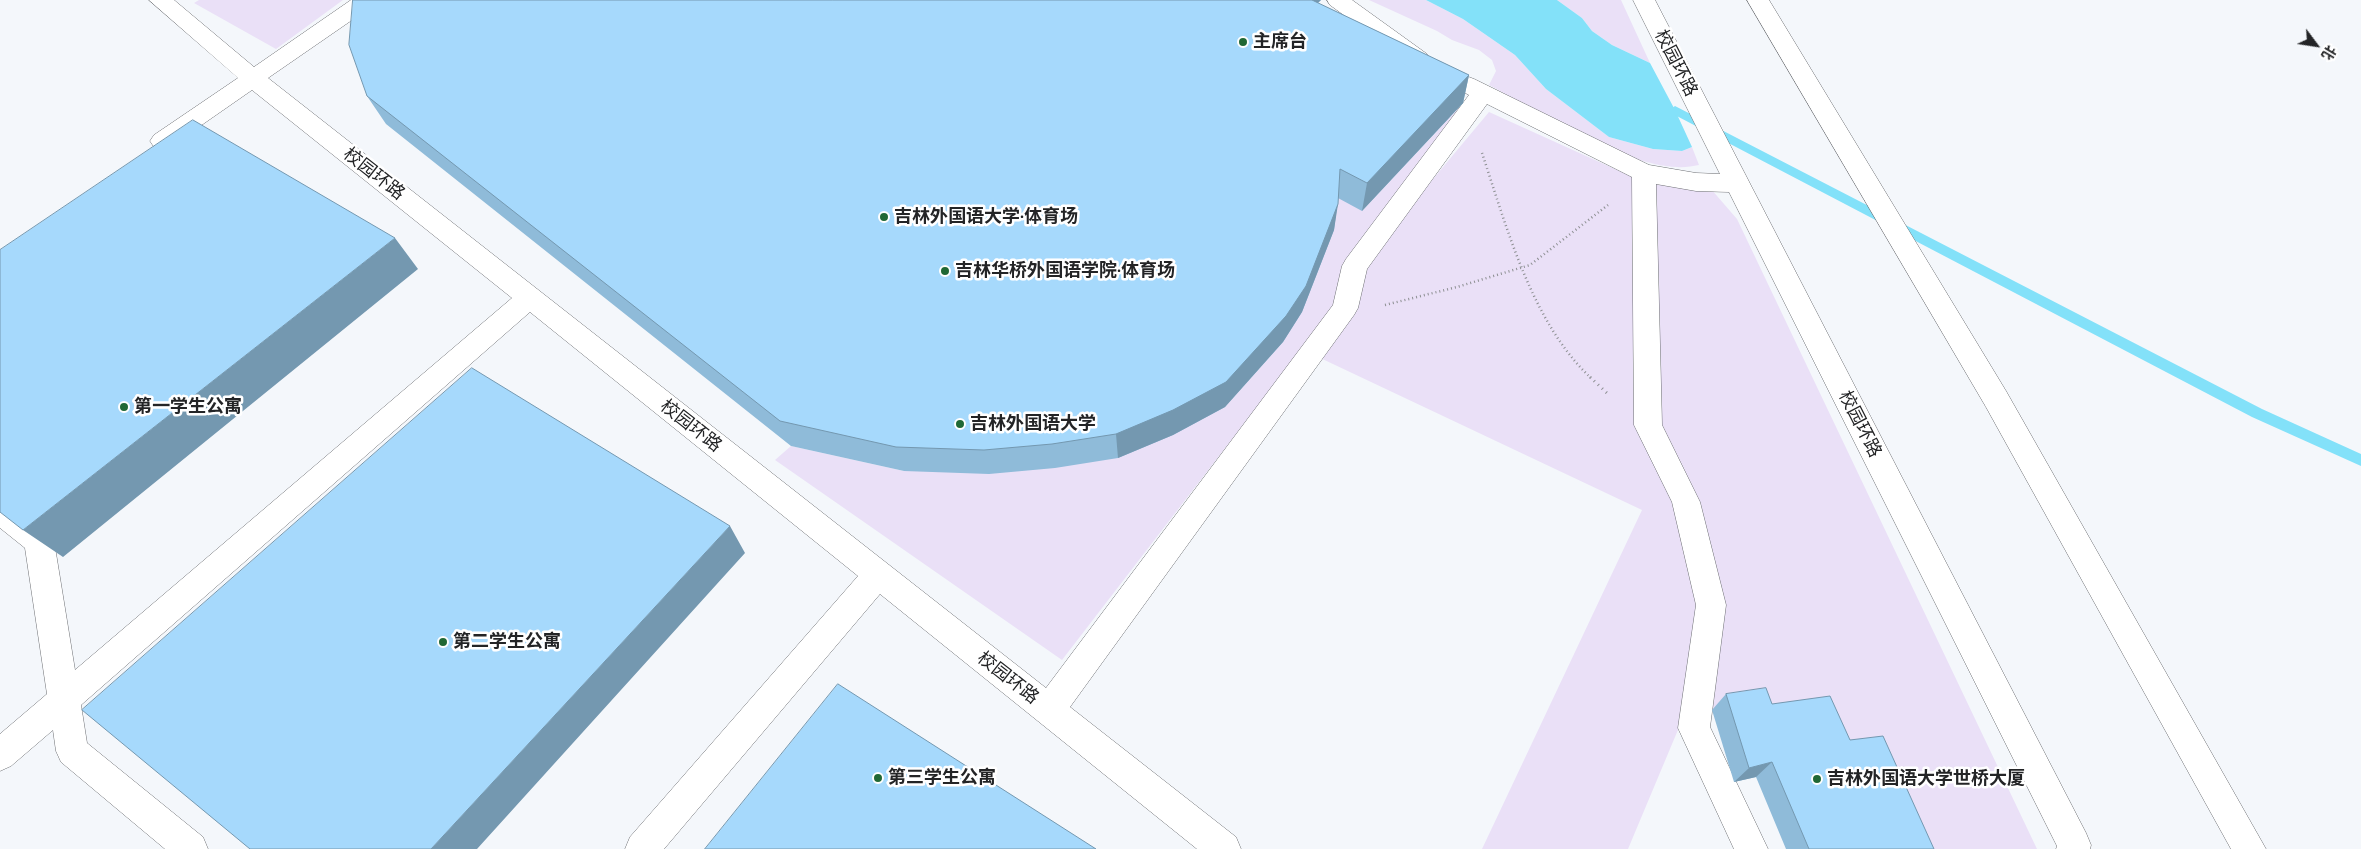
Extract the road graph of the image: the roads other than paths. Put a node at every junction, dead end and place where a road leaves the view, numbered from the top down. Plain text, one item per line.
1 (363, 0) edge
2 (1338, 0) edge
3 (1644, 0) edge
4 (1758, 0) edge
5 (170, 3) edge
6 (254, 79) junction
7 (1475, 103) junction
8 (148, 152) edge
9 (1644, 173) junction
10 (1738, 183) junction
11 (529, 298) junction
12 (0, 512) edge
13 (878, 574) junction
14 (65, 699) junction
15 (1049, 710) junction
16 (0, 755) edge
17 (191, 849) edge
18 (642, 849) edge
19 (1224, 849) edge
20 (1750, 849) edge
21 (2073, 849) edge
22 (2249, 849) edge

1 - 6 street
2 - 7 street
3 - 10 street, 校园环路
4 - 22 street
5 - 6 street, 校园环路
6 - 8 street
6 - 11 street, 校园环路
7 - 9 street
7 - 15 street
9 - 10 street
9 - 20 street
10 - 21 street, 校园环路
11 - 13 street, 校园环路
11 - 14 street
12 - 14 street
13 - 15 street, 校园环路
13 - 18 street
14 - 16 street
14 - 17 street
15 - 19 street, 校园环路

